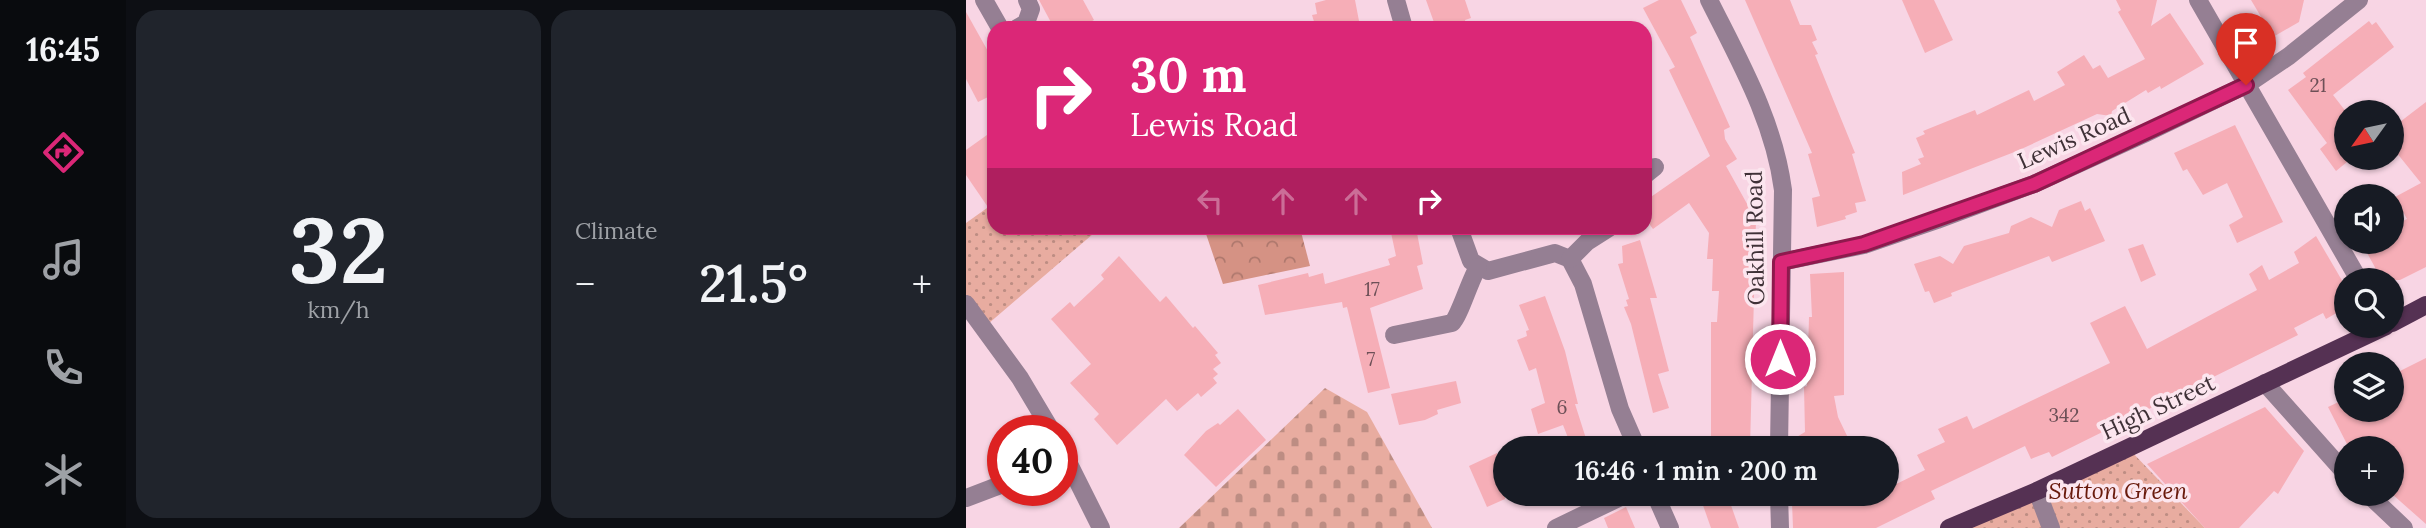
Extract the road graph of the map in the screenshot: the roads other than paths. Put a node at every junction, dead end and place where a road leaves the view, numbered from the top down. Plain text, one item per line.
1 (984, 0) edge
2 (1027, 0) edge
3 (1396, 0) edge
4 (1709, 0) edge
5 (2198, 0) edge
6 (2359, 0) edge
7 (996, 21) edge
8 (1027, 21) edge
9 (1402, 21) edge
10 (2246, 85) junction
11 (1461, 235) edge
12 (1598, 235) edge
13 (1570, 259) junction
14 (1781, 262) junction
15 (1478, 268) junction
16 (2352, 268) edge
17 (966, 304) edge
18 (2426, 306) edge
19 (2404, 317) edge
20 (1394, 335) dead end
21 (2361, 338) edge
22 (2265, 383) junction
23 (1042, 415) edge
24 (1632, 436) edge
25 (1779, 436) edge
26 (2334, 460) edge
27 (1078, 483) edge
28 (987, 490) edge
29 (2037, 491) junction
30 (966, 498) edge
31 (1602, 506) edge
32 (1661, 506) edge
33 (1779, 506) edge
34 (2381, 506) edge
35 (1101, 528) edge
36 (1556, 528) edge
37 (1670, 528) edge
38 (1780, 528) edge
39 (1949, 528) edge
40 (2051, 528) edge
41 (2404, 528) edge

1 - 7 street
2 - 8 street
3 - 9 street
4 - 14 street, Oakhill Road
5 - 10 street
6 - 10 street, Lewis Road
10 - 14 street, Lewis Road
10 - 16 street
11 - 15 street
12 - 13 street
13 - 15 street
13 - 24 street
14 - 25 street, Oakhill Road
15 - 20 street
17 - 23 street
18 - 19 main road
21 - 22 main road, High Street
22 - 26 street
22 - 29 main road, High Street
27 - 35 street
28 - 30 street
29 - 39 main road, High Street
29 - 40 street
31 - 36 street
32 - 37 street
33 - 38 street
34 - 41 street

